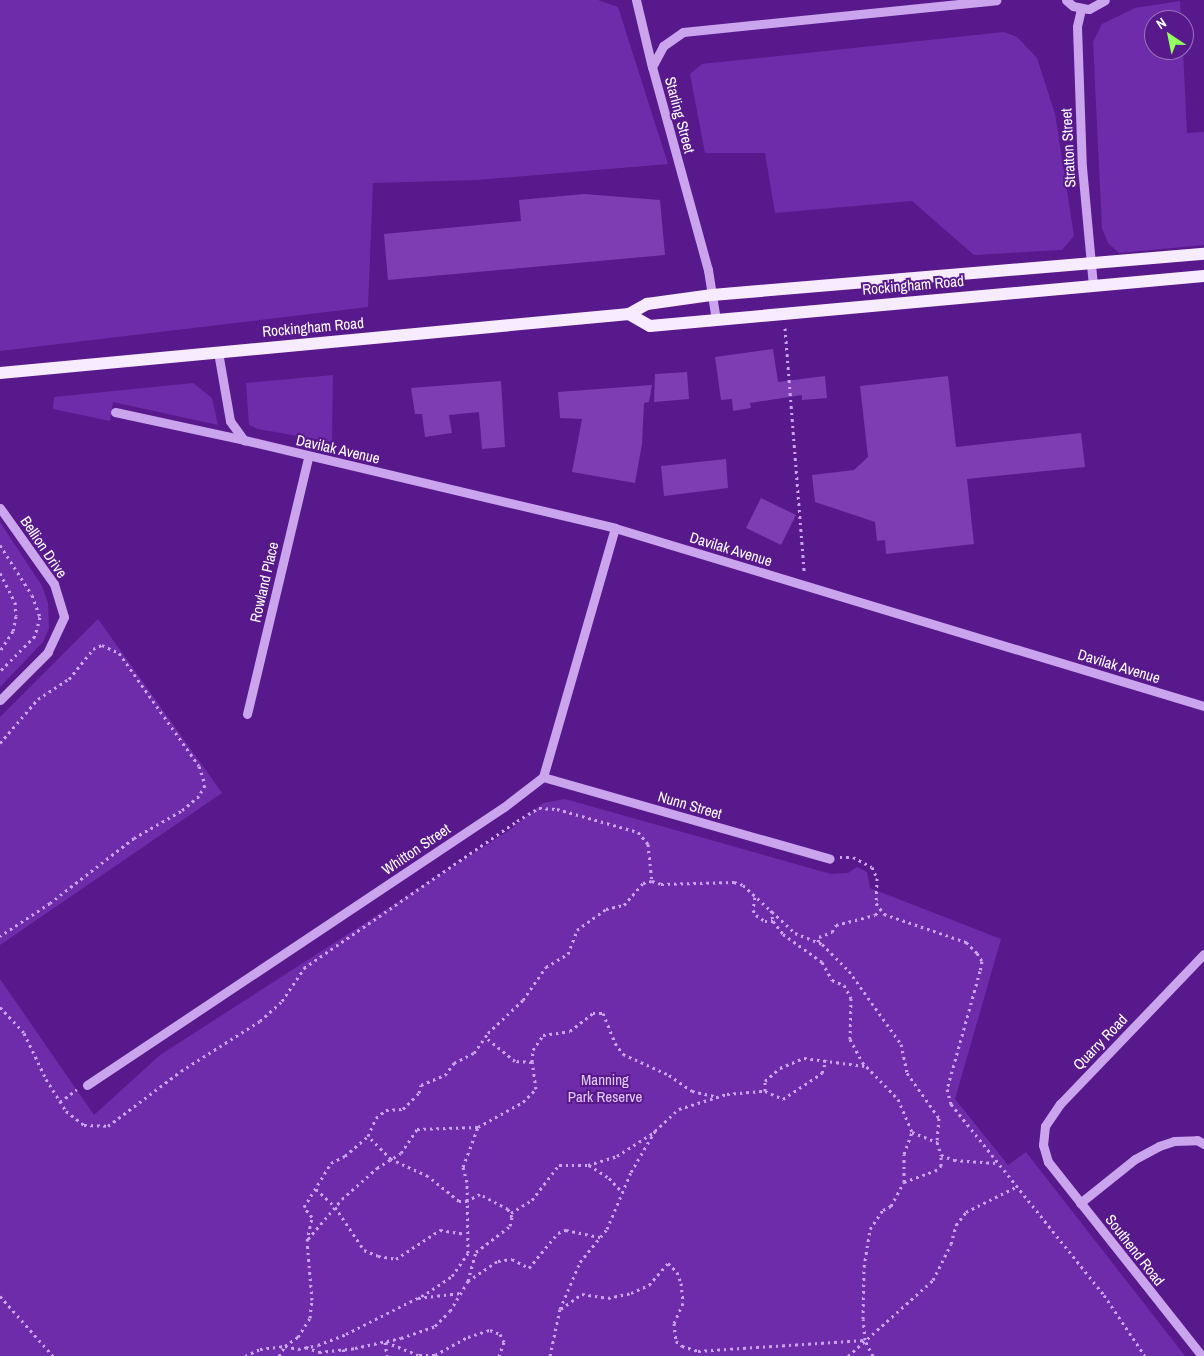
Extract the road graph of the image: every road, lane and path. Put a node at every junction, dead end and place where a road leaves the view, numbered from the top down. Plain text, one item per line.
1 (636, 0) edge
2 (996, 0) edge
3 (1066, 0) edge
4 (1106, 0) edge
5 (1081, 9) junction
6 (652, 67) junction
7 (1204, 254) edge
8 (1091, 265) junction
9 (1204, 276) edge
10 (1093, 286) junction
11 (712, 295) junction
12 (629, 314) junction
13 (716, 320) junction
14 (784, 325) dead end
15 (218, 352) junction
16 (0, 373) edge
17 (115, 412) dead end
18 (244, 440) junction
19 (308, 457) junction
20 (0, 508) edge
21 (615, 528) junction
22 (0, 545) edge
23 (804, 571) dead end
24 (0, 573) edge
25 (0, 651) edge
26 (0, 671) edge
27 (0, 700) edge
28 (1204, 706) edge
29 (246, 714) dead end
30 (0, 742) edge
31 (543, 777) junction
32 (830, 859) joint
33 (652, 881) junction
34 (756, 896) junction
35 (771, 909) junction
36 (880, 910) junction
37 (773, 921) junction
38 (0, 936) edge
39 (818, 942) junction
40 (1204, 954) edge
41 (0, 1007) edge
42 (488, 1038) junction
43 (826, 1060) junction
44 (532, 1062) junction
45 (864, 1066) junction
46 (87, 1086) joint
47 (765, 1091) junction
48 (720, 1097) junction
49 (60, 1102) junction
50 (478, 1127) junction
51 (656, 1131) junction
52 (912, 1132) junction
53 (368, 1136) junction
54 (936, 1142) junction
55 (1204, 1144) edge
56 (941, 1155) junction
57 (391, 1159) junction
58 (1048, 1162) joint
59 (995, 1163) junction
60 (588, 1165) junction
61 (904, 1182) junction
62 (1016, 1187) junction
63 (316, 1189) junction
64 (622, 1192) junction
65 (467, 1202) junction
66 (1080, 1203) junction
67 (335, 1207) junction
68 (511, 1213) junction
69 (466, 1234) junction
70 (600, 1237) junction
71 (307, 1240) junction
72 (468, 1282) junction
73 (461, 1293) junction
74 (0, 1296) edge
75 (415, 1298) junction
76 (560, 1310) junction
77 (865, 1340) junction
78 (385, 1342) junction
79 (285, 1346) junction
80 (306, 1347) junction
81 (343, 1349) junction
82 (53, 1356) edge
83 (245, 1356) edge
84 (279, 1356) edge
85 (345, 1356) edge
86 (387, 1356) edge
87 (499, 1356) edge
88 (550, 1356) edge
89 (849, 1356) edge
90 (873, 1356) edge
91 (1145, 1356) edge
92 (1202, 1356) edge

1 - 6 street
2 - 6 street, Starling Street
3 - 5 street
4 - 5 street
5 - 8 street, Stratton Street
6 - 11 street, Starling Street
7 - 8 main road, Rockingham Road
8 - 10 street, Stratton Street
8 - 11 main road, Rockingham Road
9 - 10 main road, Rockingham Road
10 - 13 main road, Rockingham Road
11 - 12 main road, Rockingham Road
11 - 13 street, Starling Street
12 - 13 main road, Rockingham Road
12 - 15 main road, Rockingham Road
14 - 23 path
15 - 16 main road, Rockingham Road
15 - 18 street
17 - 18 street, Davilak Avenue
18 - 19 street, Davilak Avenue
19 - 21 street, Davilak Avenue
19 - 29 street, Rowland Place
20 - 27 street, Bellion Drive
21 - 28 street, Davilak Avenue
21 - 31 street
22 - 26 path
24 - 25 path
30 - 38 path
31 - 32 street, Nunn Street
31 - 46 street, Whitton Street
32 - 36 path
33 - 34 path
33 - 42 path
33 - 49 path
34 - 35 path
34 - 37 path
35 - 37 path
35 - 39 path
36 - 39 path
36 - 59 path
37 - 45 path
39 - 54 path
40 - 58 street, Quarry Road
41 - 49 path
42 - 44 path
42 - 53 path
43 - 45 path
43 - 47 path
43 - 47 path
44 - 48 path
44 - 50 path
45 - 52 path
46 - 49 path
47 - 48 path
48 - 51 path
50 - 57 path
50 - 65 path
51 - 60 path
51 - 64 path
52 - 54 path
52 - 61 path
53 - 57 path
53 - 63 path
54 - 56 path
55 - 66 street
56 - 59 path
56 - 61 path
57 - 65 path
57 - 67 path
58 - 66 street, Southend Road
59 - 62 path
60 - 64 path
60 - 68 path
61 - 77 path
62 - 77 path
62 - 91 path
63 - 67 path
63 - 71 path
64 - 70 path
65 - 68 path
65 - 69 path
66 - 92 street, Southend Road
67 - 69 path
67 - 71 path
68 - 72 path
69 - 75 path
70 - 72 path
70 - 76 path
71 - 79 path
72 - 73 path
73 - 75 path
73 - 78 path
74 - 82 path
75 - 80 path
76 - 77 path
76 - 88 path
77 - 89 path
77 - 90 path
78 - 81 path
78 - 86 path
78 - 87 path
79 - 80 path
79 - 83 path
79 - 84 path
80 - 81 path
81 - 85 path

